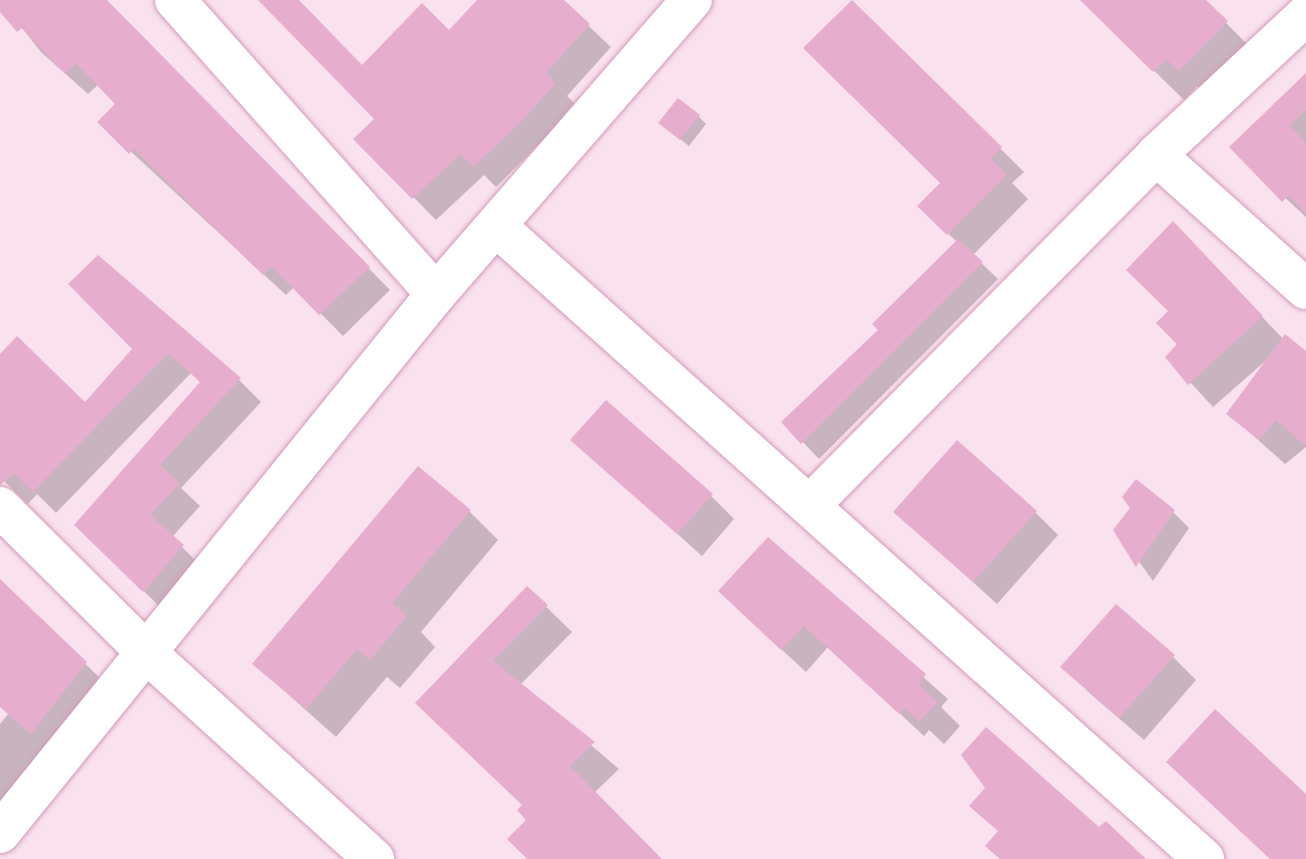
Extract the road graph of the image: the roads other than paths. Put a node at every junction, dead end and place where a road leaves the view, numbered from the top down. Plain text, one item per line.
1 (175, 0) edge
2 (681, 4) edge
3 (1306, 15) edge
4 (1156, 155) junction
5 (496, 226) junction
6 (1306, 289) edge
7 (436, 294) junction
8 (811, 504) junction
9 (0, 507) edge
10 (149, 655) junction
11 (0, 833) edge
12 (374, 859) edge
13 (1204, 859) edge

1 - 7 street
2 - 5 street
3 - 4 street
4 - 6 street
4 - 8 street
5 - 7 street
5 - 8 street
7 - 10 street
8 - 13 street
9 - 10 street
10 - 11 street
10 - 12 street

